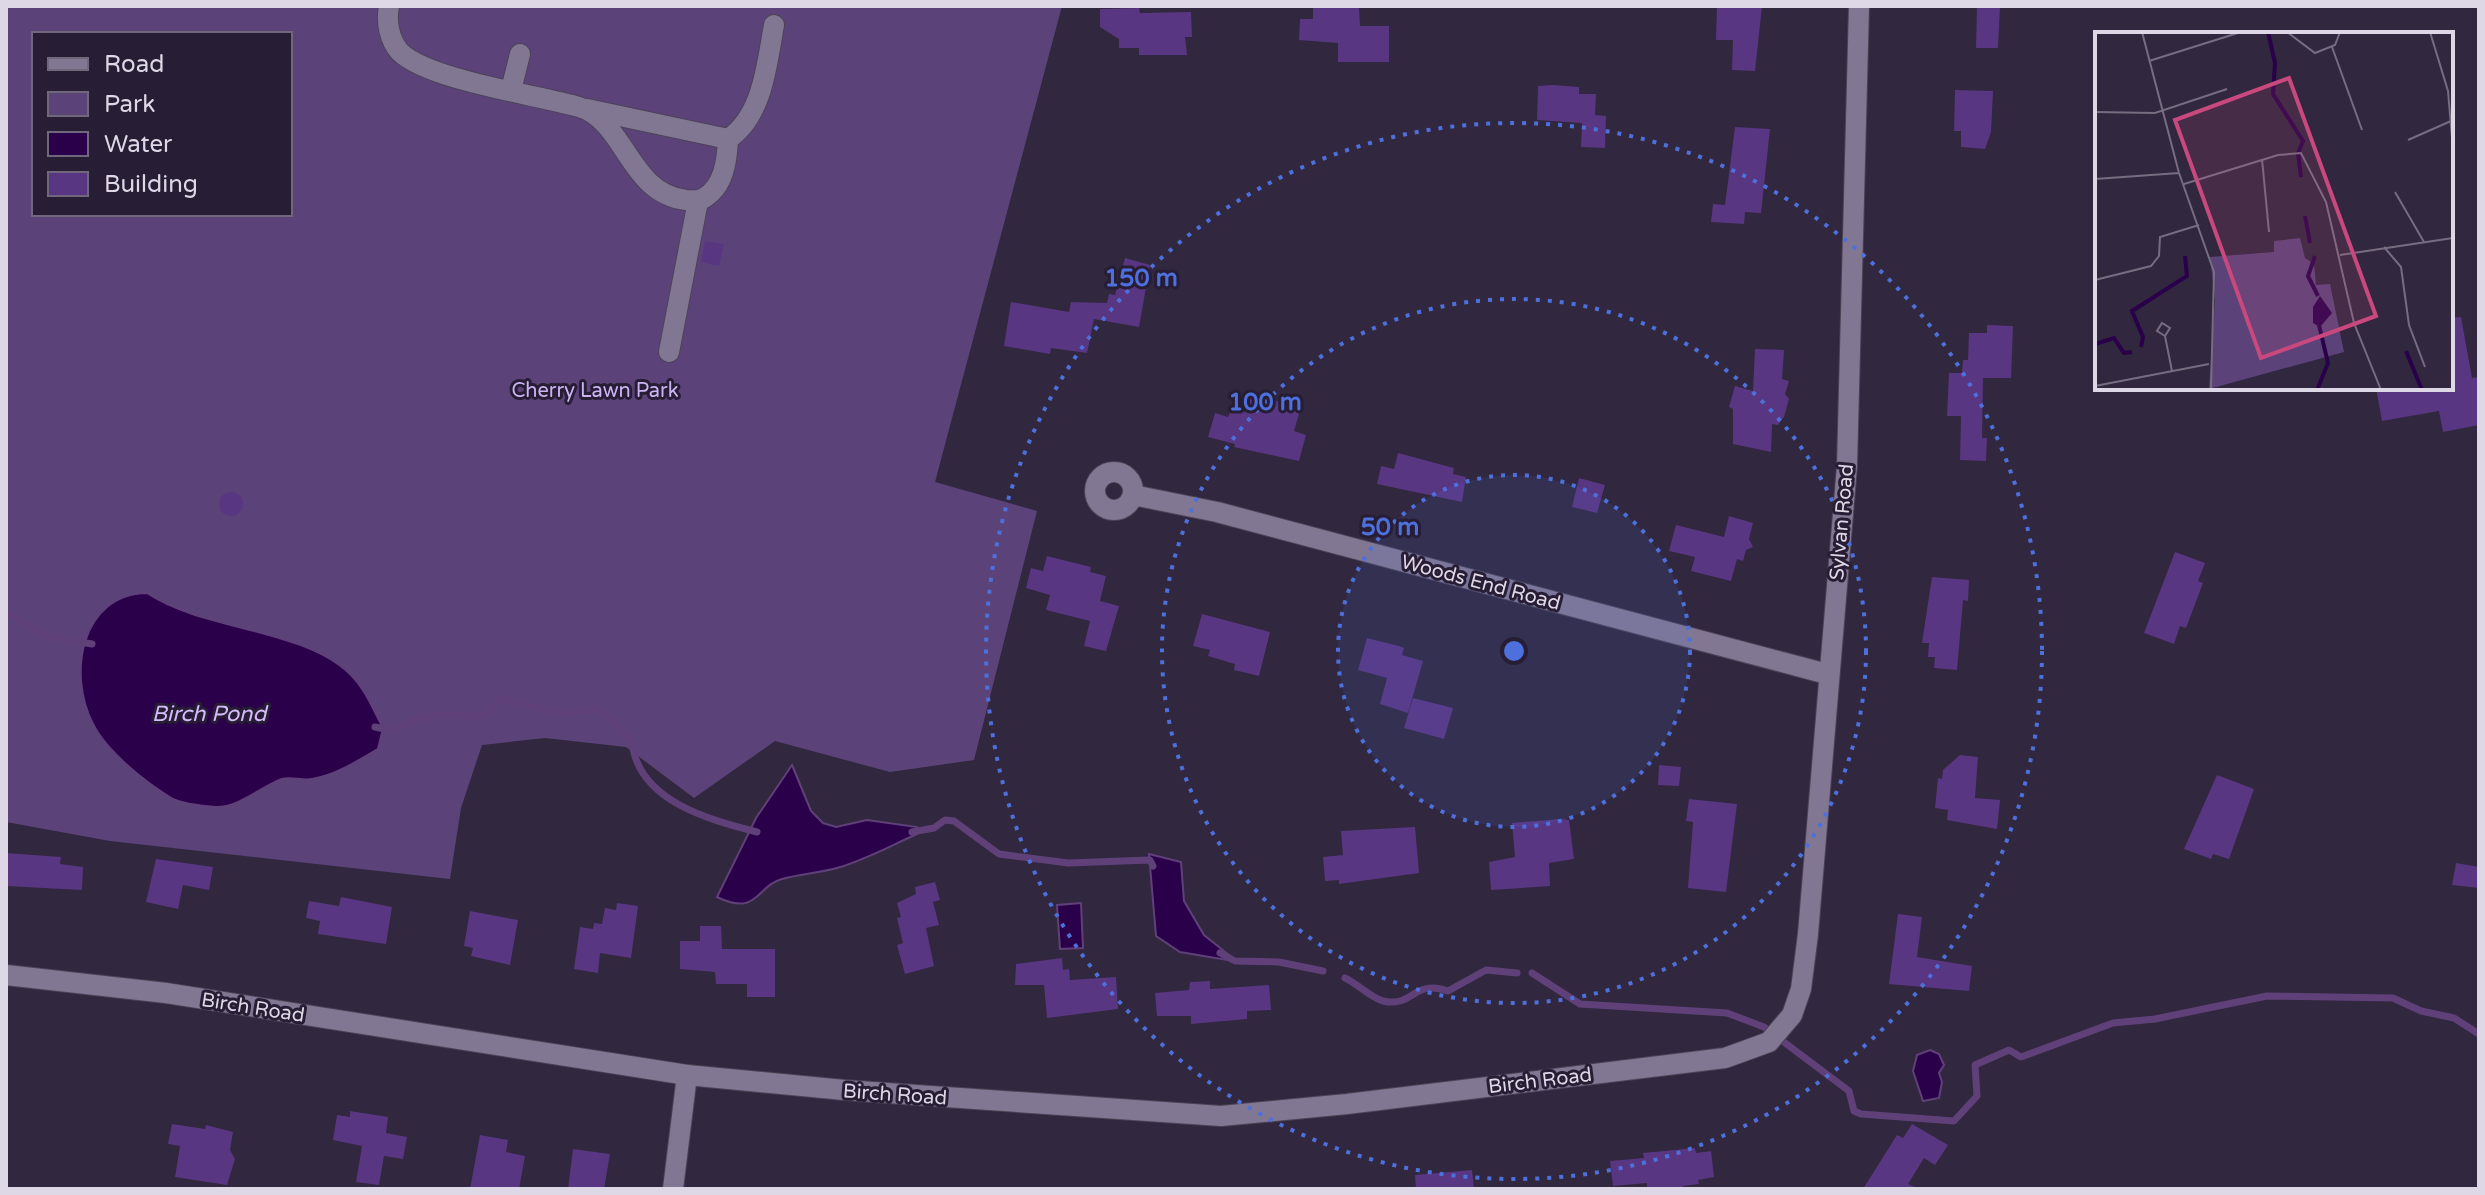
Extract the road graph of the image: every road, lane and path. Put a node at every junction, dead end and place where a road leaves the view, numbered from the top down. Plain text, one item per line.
1 (389, 6) edge
2 (1859, 6) edge
3 (774, 25) dead end
4 (520, 54) dead end
5 (511, 90) junction
6 (584, 109) junction
7 (728, 139) junction
8 (698, 201) junction
9 (669, 352) dead end
10 (1133, 495) dead end
11 (1827, 674) junction
12 (6, 975) edge
13 (1775, 1036) joint
14 (687, 1075) junction
15 (673, 1189) edge

1 - 5 street
2 - 11 street, Sylvan Road
3 - 7 street
4 - 5 street
5 - 6 street
6 - 7 street
6 - 8 street
7 - 8 street
8 - 9 street
10 - 11 street, Woods End Road
11 - 13 street, Sylvan Road
12 - 14 street, Birch Road
13 - 14 street, Birch Road
14 - 15 street

